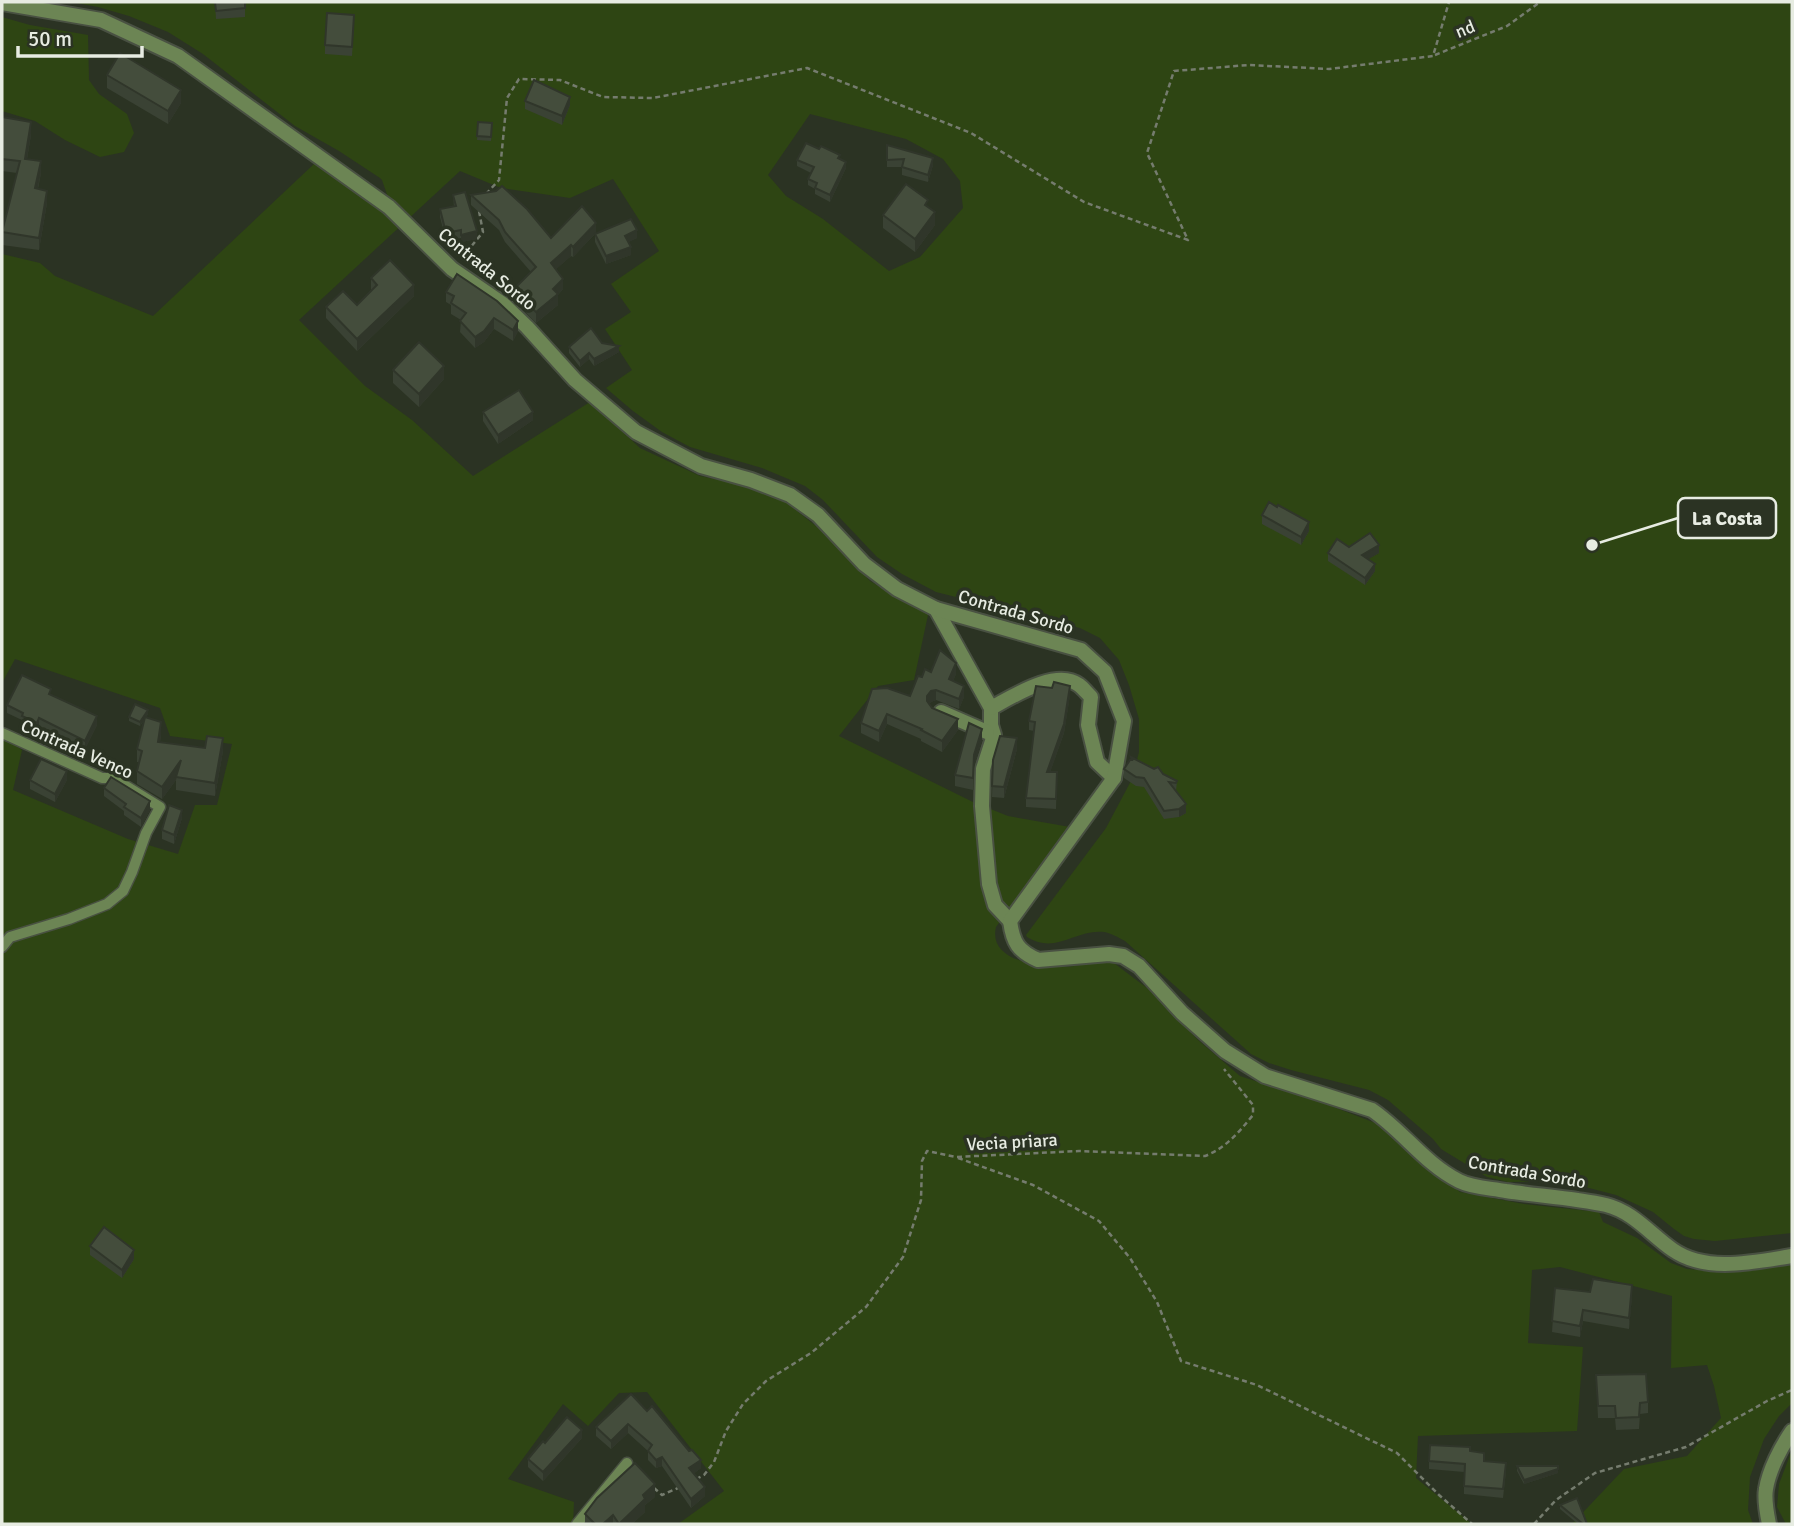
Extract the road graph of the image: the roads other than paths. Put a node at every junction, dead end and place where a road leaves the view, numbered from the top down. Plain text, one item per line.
1 (2, 3) edge
2 (936, 609) junction
3 (991, 709) junction
4 (936, 710) edge
5 (2, 733) edge
6 (994, 735) junction
7 (1114, 778) junction
8 (1010, 921) junction
9 (2, 947) edge
10 (1792, 1256) edge
11 (1792, 1431) edge
12 (627, 1463) dead end
13 (577, 1524) edge
14 (1769, 1524) edge

1 - 2 street, Contrada Sordo
2 - 3 street
2 - 7 street, Contrada Sordo
3 - 6 street
3 - 7 street
4 - 6 street
5 - 9 lane, Contrada Venco
6 - 8 street
7 - 8 street, Contrada Sordo
8 - 10 street, Contrada Sordo
11 - 14 street
12 - 13 lane

